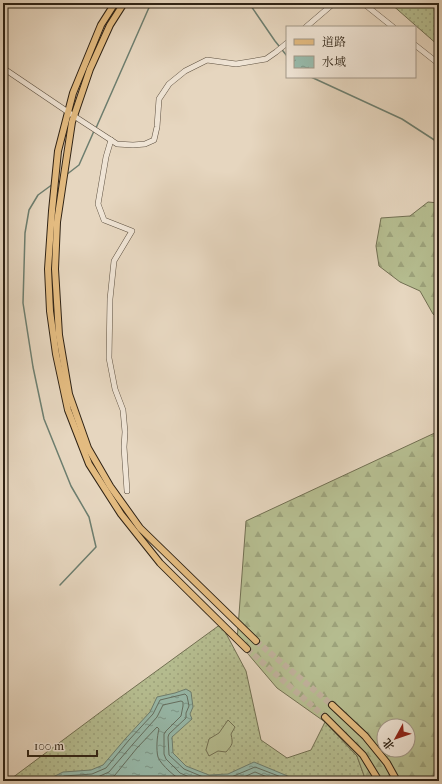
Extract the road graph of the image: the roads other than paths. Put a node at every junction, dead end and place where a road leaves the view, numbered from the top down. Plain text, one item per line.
1 (115, 3) edge
2 (124, 3) edge
3 (334, 3) edge
4 (363, 3) edge
5 (307, 26) edge
6 (392, 26) edge
7 (286, 44) edge
8 (416, 46) edge
9 (439, 64) edge
10 (3, 68) edge
11 (68, 112) junction
12 (111, 140) junction
13 (48, 256) junction
14 (56, 258) junction
15 (56, 283) junction
16 (48, 285) junction
17 (127, 491) dead end
18 (256, 641) tunnel mouth
19 (247, 649) tunnel mouth
20 (332, 705) tunnel mouth
21 (325, 717) tunnel mouth
22 (379, 781) edge
23 (396, 781) edge

1 - 11 main road
2 - 14 main road
3 - 5 street
4 - 6 street
7 - 12 street
8 - 9 street
10 - 11 street
11 - 12 street
11 - 13 main road
12 - 17 street
13 - 14 main road
13 - 16 main road
14 - 15 main road
15 - 16 main road
15 - 18 main road
16 - 19 main road
20 - 23 main road
21 - 22 main road

